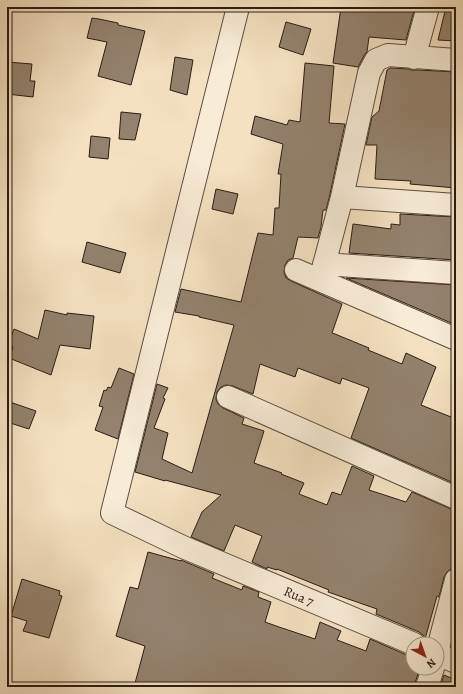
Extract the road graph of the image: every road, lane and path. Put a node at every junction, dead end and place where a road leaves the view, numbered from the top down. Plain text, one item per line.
1 (238, 7) edge
2 (428, 7) edge
3 (414, 58) junction
4 (456, 60) edge
5 (342, 197) junction
6 (456, 205) edge
7 (296, 270) dead end
8 (322, 272) junction
9 (456, 273) edge
10 (456, 339) edge
11 (228, 397) dead end
12 (456, 498) edge
13 (456, 580) edge
14 (441, 636) edge
15 (405, 640) edge
16 (445, 657) edge
17 (456, 662) edge
18 (430, 676) edge
19 (427, 687) edge

1 - 15 street, Rua 7
2 - 3 street
3 - 4 street
3 - 5 street
5 - 6 street
5 - 8 street
7 - 8 street
8 - 9 street
8 - 10 street
11 - 12 street
13 - 14 street
16 - 17 street
18 - 19 street

